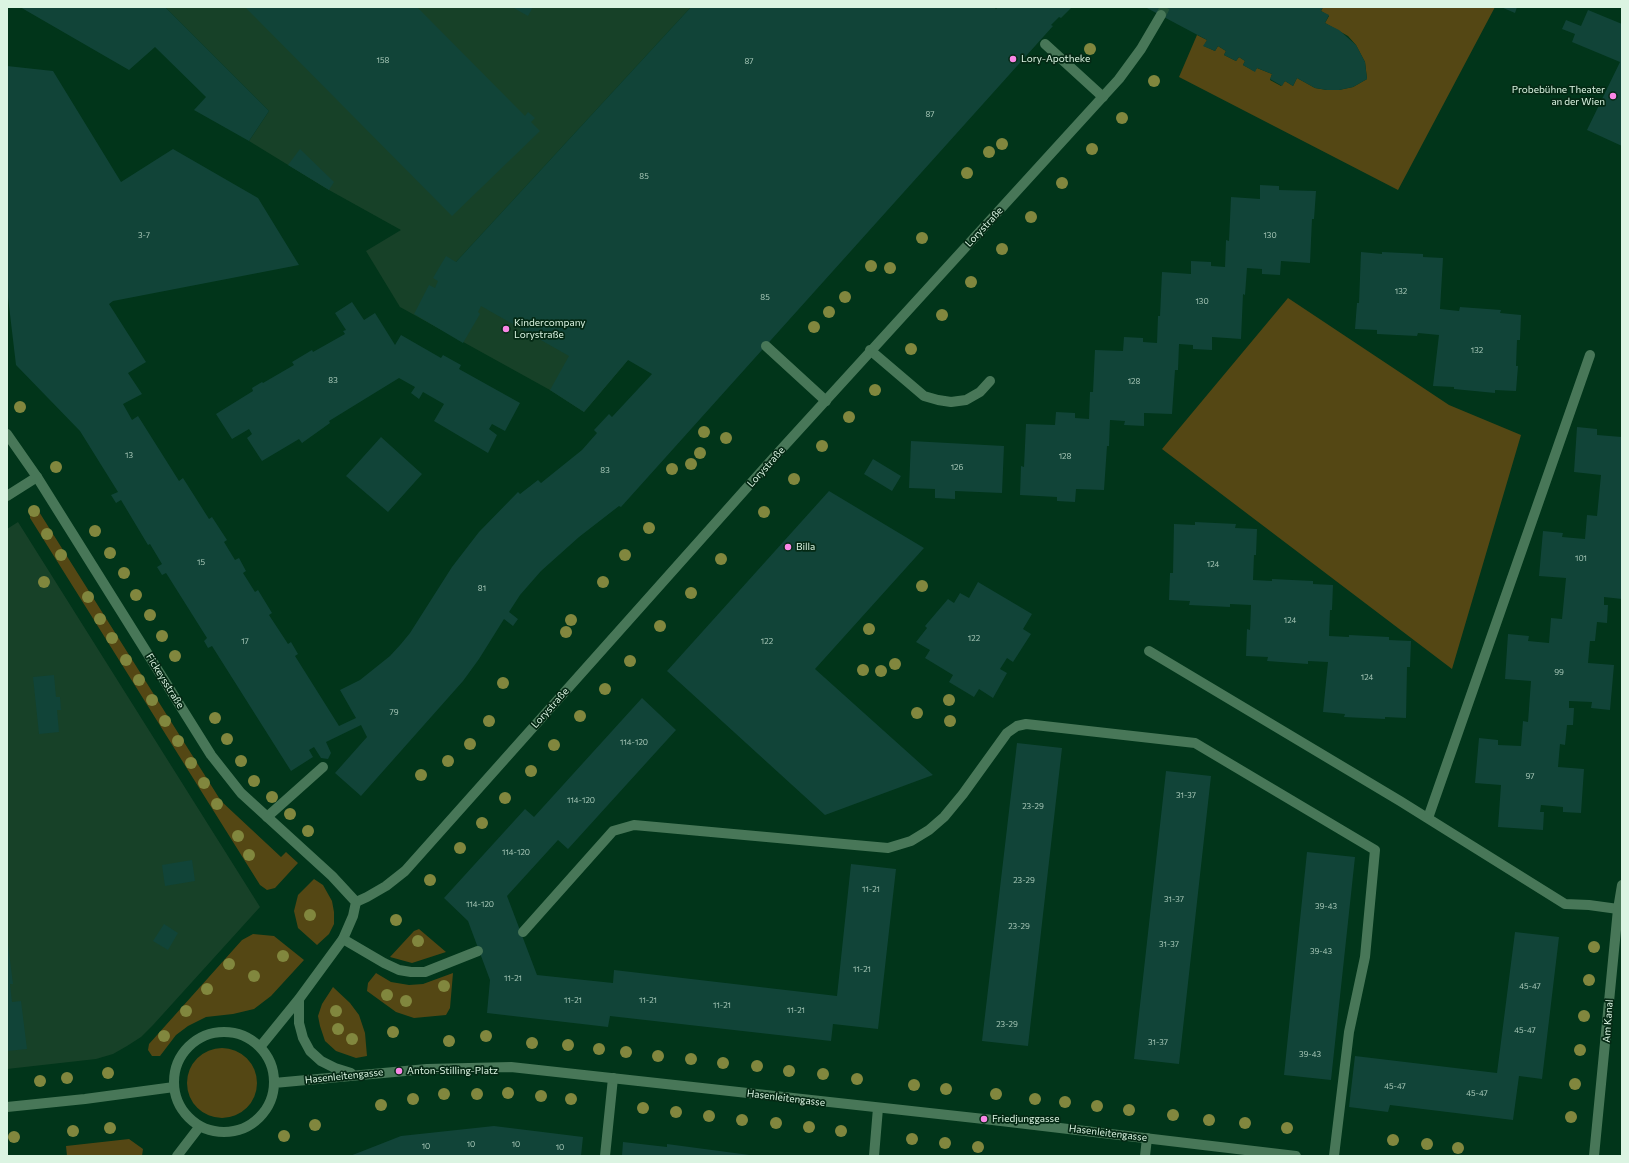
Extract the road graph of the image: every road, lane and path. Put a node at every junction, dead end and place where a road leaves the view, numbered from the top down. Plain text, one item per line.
1 (1161, 15) tunnel mouth
2 (1045, 44) dead end
3 (1103, 97) junction
4 (766, 346) dead end
5 (870, 350) junction
6 (1590, 355) dead end
7 (990, 381) dead end
8 (826, 401) junction
9 (7, 434) edge
10 (37, 477) junction
11 (7, 496) edge
12 (1149, 651) dead end
13 (323, 767) dead end
14 (267, 817) junction
15 (1428, 818) junction
16 (1622, 885) edge
17 (356, 902) junction
18 (1618, 909) junction
19 (522, 932) dead end
20 (343, 939) junction
21 (478, 951) dead end
22 (299, 998) junction
23 (260, 1047) junction
24 (356, 1075) junction
25 (613, 1078) junction
26 (274, 1083) junction
27 (174, 1088) junction
28 (7, 1107) edge
29 (878, 1108) junction
30 (200, 1126) junction
31 (1147, 1138) junction
32 (177, 1156) edge
33 (606, 1156) edge
34 (874, 1156) edge
35 (1145, 1156) edge
36 (1296, 1156) edge
37 (1334, 1156) edge
38 (1594, 1156) edge

1 - 3 street, Lorystraße
2 - 3 street
3 - 5 street, Lorystraße
4 - 8 street
5 - 7 street
5 - 8 street, Lorystraße
6 - 15 street
8 - 17 street, Lorystraße
9 - 10 street, Fickeysstraße
10 - 11 street
10 - 14 street, Fickeysstraße
12 - 15 street
13 - 14 street
14 - 17 street, Fickeysstraße
15 - 18 street
16 - 18 street, Am Kanal
17 - 20 street
18 - 38 street, Am Kanal
19 - 37 street
20 - 21 street
20 - 22 street
22 - 23 street
22 - 24 street
23 - 26 street
23 - 27 street
24 - 25 street, Hasenleitengasse
24 - 26 street, Hasenleitengasse
25 - 29 street, Hasenleitengasse
25 - 33 street
26 - 30 street
27 - 28 street
27 - 30 street
29 - 31 street, Hasenleitengasse
29 - 34 street
30 - 32 street
31 - 35 street
31 - 36 street, Hasenleitengasse

